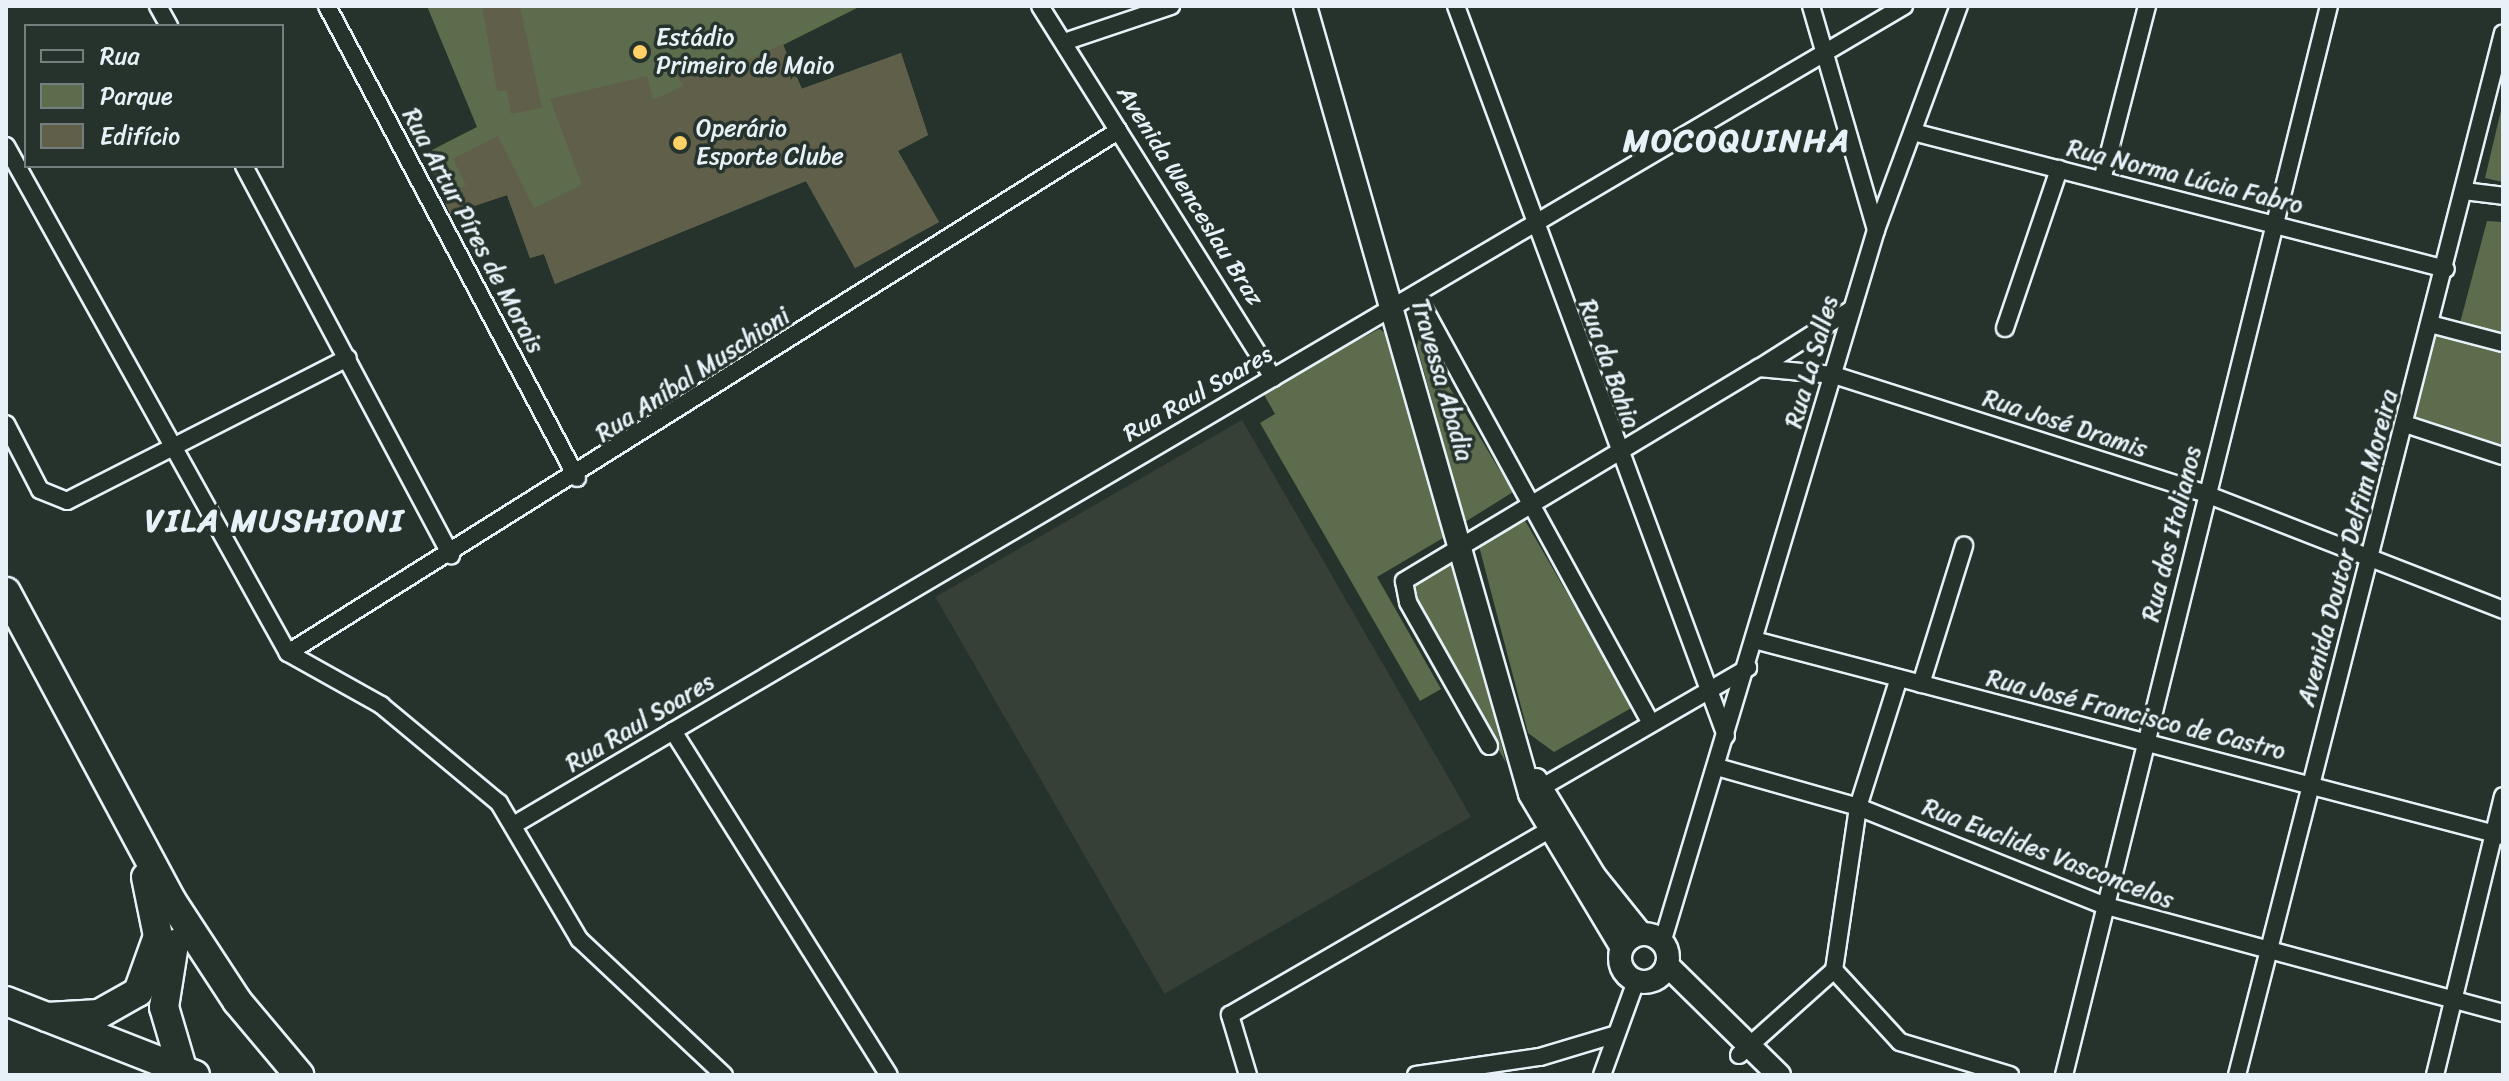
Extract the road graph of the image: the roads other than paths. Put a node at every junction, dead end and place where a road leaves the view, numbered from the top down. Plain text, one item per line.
1 (158, 6) edge
2 (327, 6) edge
3 (1040, 6) edge
4 (1171, 6) edge
5 (1305, 6) edge
6 (1456, 6) edge
7 (1811, 6) edge
8 (1904, 6) edge
9 (1959, 6) edge
10 (2147, 6) edge
11 (2329, 6) edge
12 (168, 24) edge
13 (2503, 33) edge
14 (1064, 42) junction
15 (1823, 54) junction
16 (1118, 131) junction
17 (1913, 132) junction
18 (12, 152) edge
19 (245, 168) edge
20 (2059, 169) junction
21 (2102, 180) junction
22 (2464, 191) junction
23 (2503, 196) edge
24 (1532, 225) junction
25 (2274, 225) junction
26 (1876, 230) junction
27 (2446, 269) junction
28 (1416, 294) junction
29 (1394, 307) junction
30 (1852, 309) junction
31 (2434, 325) junction
32 (2005, 328) dead end
33 (2503, 343) edge
34 (348, 358) junction
35 (1759, 368) junction
36 (1834, 375) junction
37 (1273, 378) junction
38 (6, 424) edge
39 (2408, 425) junction
40 (171, 452) junction
41 (2503, 456) edge
42 (1618, 458) junction
43 (577, 478) junction
44 (2206, 494) junction
45 (1535, 503) junction
46 (1462, 545) junction
47 (1964, 546) dead end
48 (451, 555) junction
49 (2370, 557) junction
50 (6, 592) edge
51 (2503, 610) edge
52 (1758, 641) junction
53 (288, 653) junction
54 (1748, 668) junction
55 (1899, 678) junction
56 (1921, 684) junction
57 (1705, 688) junction
58 (1649, 720) junction
59 (673, 731) junction
60 (1726, 736) junction
61 (2145, 743) junction
62 (1489, 746) dead end
63 (1717, 767) junction
64 (2308, 784) junction
65 (1536, 791) junction
66 (2503, 796) edge
67 (1858, 807) junction
68 (517, 823) junction
69 (125, 824) junction
70 (1556, 826) junction
71 (2498, 835) edge
72 (171, 900) junction
73 (2103, 905) junction
74 (1641, 934) junction
75 (1622, 948) junction
76 (2267, 954) junction
77 (1656, 967) junction
78 (1834, 970) junction
79 (6, 1001) edge
80 (2453, 1001) junction
81 (2503, 1013) edge
82 (47, 1017) junction
83 (1613, 1035) junction
84 (1744, 1050) junction
85 (187, 1073) edge
86 (299, 1075) edge
87 (724, 1075) edge
88 (889, 1075) edge
89 (1248, 1075) edge
90 (1416, 1075) edge
91 (1602, 1075) edge
92 (1758, 1075) edge
93 (1779, 1075) edge
94 (2010, 1075) edge
95 (2064, 1075) edge
96 (2237, 1075) edge
97 (2435, 1075) edge

1 - 12 street
2 - 43 street, Rua Artur Píres de Morais
3 - 14 street, Avenida Wenceslau Braz
4 - 14 street
5 - 29 street, Travessa Abadia
6 - 24 street, Rua da Bahia
7 - 15 street
8 - 15 street, Rua Raul Soares
9 - 17 street, Rua La Salles
10 - 21 street
11 - 25 street, Rua dos Italianos
13 - 22 street, Avenida Doutor Delfim Moreira
14 - 16 street, Avenida Wenceslau Braz
15 - 24 street, Rua Raul Soares
15 - 26 street
16 - 37 street, Avenida Wenceslau Braz
16 - 43 street, Rua Aníbal Muschioni
17 - 20 street, Rua Norma Lúcia Fabro
17 - 26 street, Rua La Salles
18 - 40 street
19 - 34 street
20 - 21 street, Rua Norma Lúcia Fabro
20 - 32 street
21 - 25 street, Rua Norma Lúcia Fabro
22 - 23 street
22 - 27 street, Avenida Doutor Delfim Moreira
24 - 28 street, Rua Raul Soares
24 - 42 street, Rua da Bahia
25 - 27 street, Rua Norma Lúcia Fabro
25 - 44 street, Rua dos Italianos
26 - 30 street, Rua La Salles
27 - 31 street, Avenida Doutor Delfim Moreira
28 - 29 street, Rua Raul Soares
28 - 45 street
29 - 37 street, Rua Raul Soares
29 - 46 street, Travessa Abadia
30 - 35 street
30 - 36 street, Rua La Salles
31 - 33 street
31 - 39 street, Avenida Doutor Delfim Moreira
34 - 40 street
34 - 48 street
35 - 36 street, Rua José Dramis
35 - 42 street
36 - 44 street, Rua José Dramis
36 - 52 street, Rua La Salles
37 - 59 street, Rua Raul Soares
38 - 40 street
39 - 41 street
39 - 49 street, Avenida Doutor Delfim Moreira
40 - 53 street
42 - 45 street
42 - 57 street, Rua da Bahia
43 - 48 street, Rua Aníbal Muschioni
44 - 49 street, Rua José Dramis
44 - 61 street, Rua dos Italianos
45 - 46 street
45 - 58 street
46 - 62 street
46 - 65 street, Travessa Abadia
47 - 56 street
48 - 53 street, Rua Aníbal Muschioni
49 - 51 street, Rua José Dramis
49 - 64 street, Avenida Doutor Delfim Moreira
50 - 69 highway
52 - 54 street, Rua La Salles
52 - 55 street, Rua José Francisco de Castro
53 - 68 street
54 - 57 street
54 - 60 street, Rua La Salles
55 - 56 street, Rua José Francisco de Castro
55 - 67 street
56 - 61 street, Rua José Francisco de Castro
57 - 58 street
57 - 60 street, Rua da Bahia
58 - 65 street
59 - 68 street, Rua Raul Soares
59 - 88 street
60 - 63 street, Rua La Salles
61 - 64 street, Rua José Francisco de Castro
61 - 73 street, Rua dos Italianos
63 - 67 street, Rua Euclides Vasconcelos
63 - 77 street, Rua La Salles
64 - 71 street, Rua José Francisco de Castro
64 - 76 street, Avenida Doutor Delfim Moreira
65 - 70 street, Travessa Abadia
66 - 71 street
67 - 73 street, Rua Euclides Vasconcelos
67 - 78 street
68 - 87 street
69 - 72 highway
69 - 82 highway
70 - 74 street
70 - 75 street
70 - 89 street
71 - 80 street
72 - 85 highway
72 - 86 highway
73 - 76 street, Rua Euclides Vasconcelos
73 - 95 street, Rua dos Italianos
74 - 75 street
74 - 77 street
75 - 77 street
76 - 80 street, Rua Euclides Vasconcelos
76 - 96 street, Avenida Doutor Delfim Moreira
77 - 83 street, Rua La Salles
77 - 84 street
78 - 84 street
78 - 94 street
79 - 82 highway
80 - 81 street, Rua Euclides Vasconcelos
80 - 97 street
82 - 85 highway
83 - 90 street
83 - 91 street, Rua La Salles
84 - 92 street
84 - 93 street

